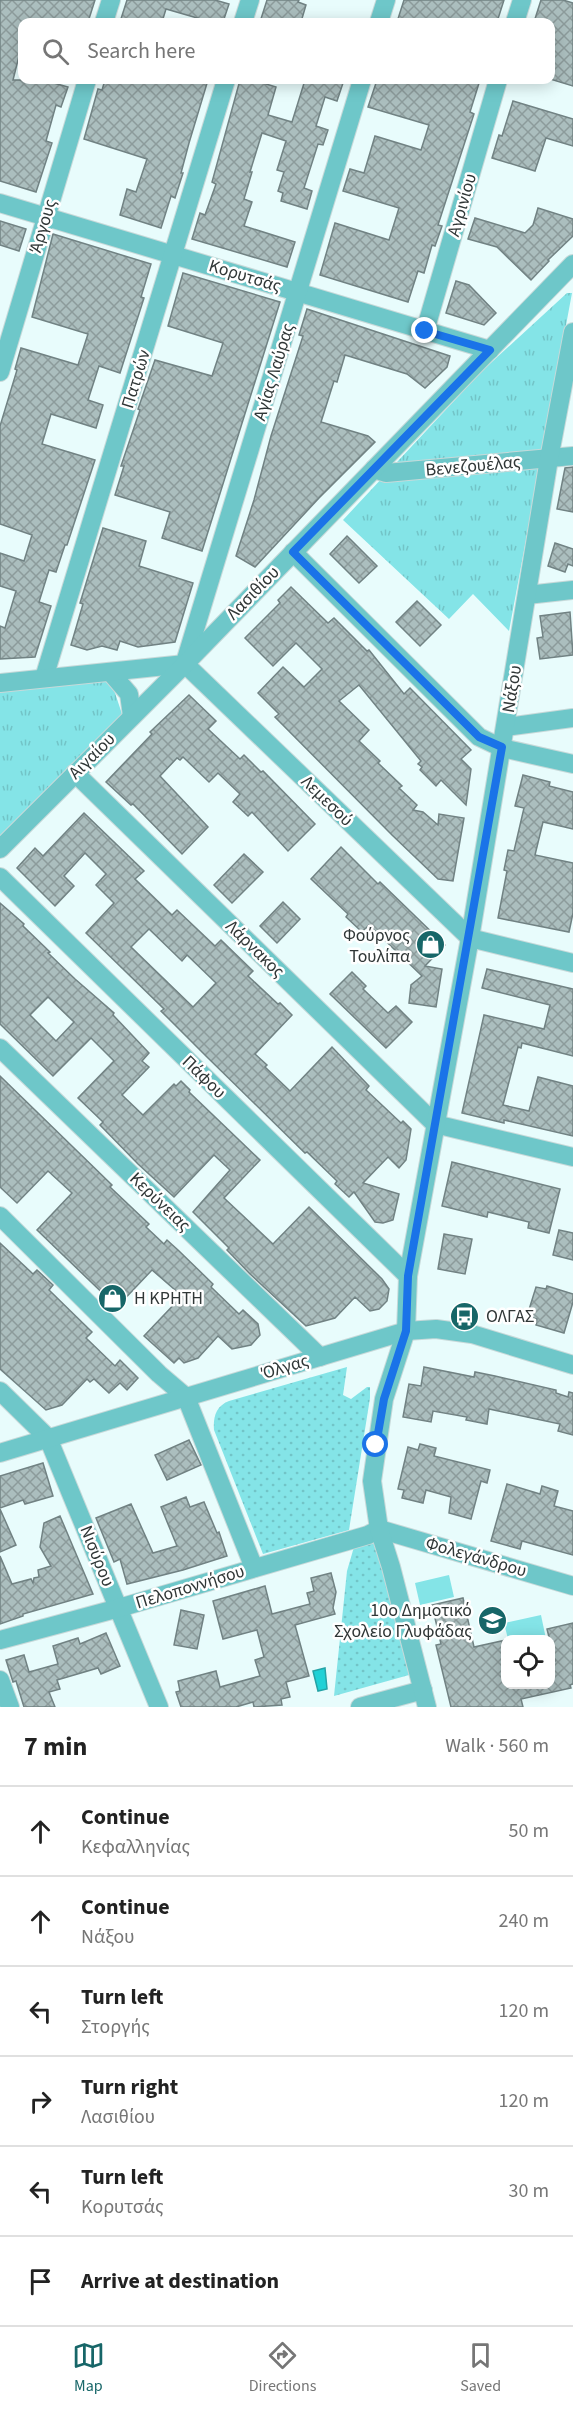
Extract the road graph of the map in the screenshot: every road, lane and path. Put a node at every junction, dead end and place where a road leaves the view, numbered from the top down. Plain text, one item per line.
1 (111, 0) edge
2 (250, 0) edge
3 (386, 0) edge
4 (522, 0) edge
5 (106, 18) edge
6 (244, 18) edge
7 (380, 18) edge
8 (516, 18) edge
9 (86, 84) edge
10 (225, 84) edge
11 (361, 84) edge
12 (497, 84) edge
13 (0, 203) edge
14 (46, 216) junction
15 (174, 255) junction
16 (573, 264) edge
17 (298, 292) junction
18 (425, 331) junction
19 (573, 332) edge
20 (490, 350) junction
21 (0, 372) edge
22 (573, 456) edge
23 (549, 459) junction
24 (374, 469) junction
25 (293, 552) junction
26 (573, 590) edge
27 (527, 595) junction
28 (185, 664) junction
29 (111, 673) junction
30 (44, 678) junction
31 (0, 683) edge
32 (132, 716) junction
33 (573, 718) edge
34 (506, 727) junction
35 (502, 747) junction
36 (573, 764) edge
37 (75, 773) junction
38 (0, 849) edge
39 (0, 877) edge
40 (470, 938) junction
41 (573, 963) edge
42 (0, 1048) edge
43 (435, 1124) junction
44 (573, 1156) edge
45 (0, 1216) edge
46 (408, 1276) junction
47 (406, 1331) junction
48 (320, 1357) junction
49 (573, 1365) edge
50 (0, 1391) edge
51 (186, 1397) junction
52 (48, 1438) junction
53 (0, 1453) edge
54 (379, 1529) junction
55 (254, 1568) junction
56 (573, 1586) edge
57 (119, 1608) junction
58 (0, 1640) edge
59 (0, 1680) edge
60 (425, 1698) edge
61 (10, 1707) edge
62 (159, 1707) edge
63 (360, 1707) edge

1 - 5 street
2 - 6 street
3 - 7 street
4 - 8 street
9 - 14 street, Άργους
10 - 15 street, Πατρών
11 - 17 street, Αγίας Λαύρας
12 - 18 street, Αγρινίου
13 - 14 street, Κορυτσάς
14 - 15 street, Κορυτσάς
14 - 21 street, Άργους
15 - 17 street, Κορυτσάς
15 - 30 street, Πατρών
16 - 20 street, Λασιθίου
17 - 18 street, Κορυτσάς
17 - 28 street, Αγίας Λαύρας
18 - 20 street, Κορυτσάς
19 - 23 street, Νάξου
20 - 24 street, Λασιθίου
22 - 23 street, Βενεζουέλας
23 - 24 street, Βενεζουέλας
23 - 27 street, Νάξου
24 - 25 street, Λασιθίου
25 - 28 street, Λασιθίου
25 - 35 street
26 - 27 street
27 - 34 street, Νάξου
28 - 29 street
28 - 32 street, Αιγαίου
28 - 40 street, Λεμεσού
29 - 30 street
29 - 32 street
30 - 31 street
32 - 37 street, Αιγαίου
33 - 34 street
34 - 35 street, Νάξου
35 - 36 street
35 - 40 street, Νάξου
37 - 38 street, Αιγαίου
37 - 43 street, Λάρνακος
39 - 46 street, Πάφου
40 - 41 street
40 - 43 street, Νάξου
42 - 48 street, Κερύνειας
43 - 44 street
43 - 46 street, Νάξου
45 - 51 street
46 - 47 street, Νάξου
47 - 48 street, Όλγας
47 - 49 street, Όλγας
47 - 54 street, Νάξου
48 - 51 street, Όλγας
50 - 52 street
51 - 52 street, Όλγας
51 - 55 street
52 - 53 street, Όλγας
52 - 57 street, Νισύρου
54 - 55 street, Πελοποννήσου
54 - 56 street, Φολεγάνδρου
54 - 60 street, Νάξου
55 - 57 street, Πελοποννήσου
57 - 58 street, Πελοποννήσου
57 - 62 street, Νισύρου
59 - 61 street
60 - 63 street

